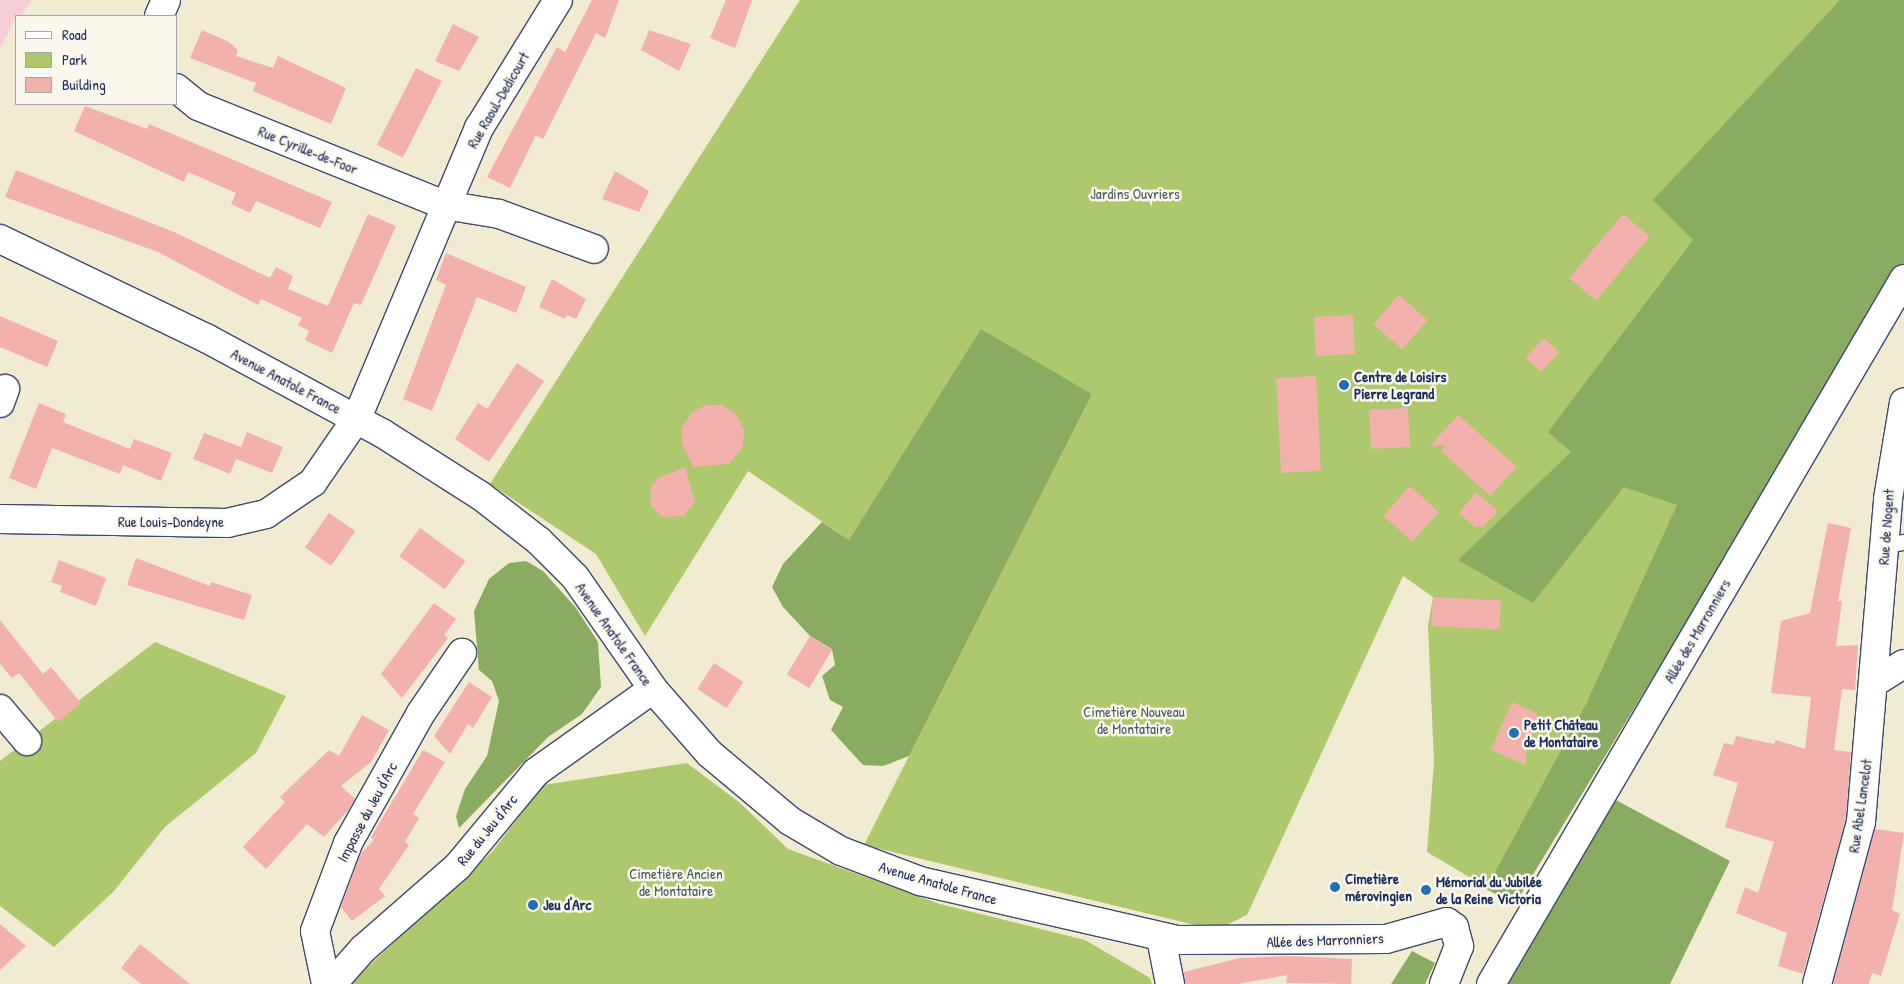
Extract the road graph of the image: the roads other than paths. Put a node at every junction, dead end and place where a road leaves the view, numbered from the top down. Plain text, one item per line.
1 (166, 0) edge
2 (558, 0) edge
3 (159, 15) edge
4 (178, 90) edge
5 (444, 204) junction
6 (0, 239) edge
7 (594, 249) dead end
8 (1904, 279) edge
9 (1904, 402) edge
10 (357, 418) junction
11 (0, 519) edge
12 (1894, 543) edge
13 (1879, 623) joint
14 (462, 653) dead end
15 (1904, 664) edge
16 (1875, 682) junction
17 (653, 689) junction
18 (0, 709) edge
19 (27, 741) dead end
20 (1161, 938) junction
21 (1250, 942) joint
22 (326, 984) edge
23 (332, 984) edge
24 (1170, 984) edge
25 (1444, 984) edge
26 (1490, 984) edge
27 (1817, 984) edge

1 - 3 street
2 - 5 street, Rue Raoul-Dedicourt
4 - 5 street, Rue Cyrille-de-Foor
5 - 7 street
5 - 10 street, Rue Raoul-Dedicourt
6 - 10 street, Avenue Anatole France
8 - 26 street, Allée des Marronniers
9 - 12 street, Rue de Nogent
10 - 11 street, Rue Louis-Dondeyne
10 - 17 street, Avenue Anatole France
12 - 13 street, Rue de Nogent
13 - 16 street, Rue Abel Lancelot
14 - 22 street, Impasse du Jeu d'Arc
15 - 16 street
16 - 27 street, Rue Abel Lancelot
17 - 20 street, Avenue Anatole France
17 - 23 street, Rue du Jeu d'Arc
18 - 19 street
20 - 21 street, Avenue Anatole France
20 - 24 street
21 - 25 street, Allée des Marronniers

